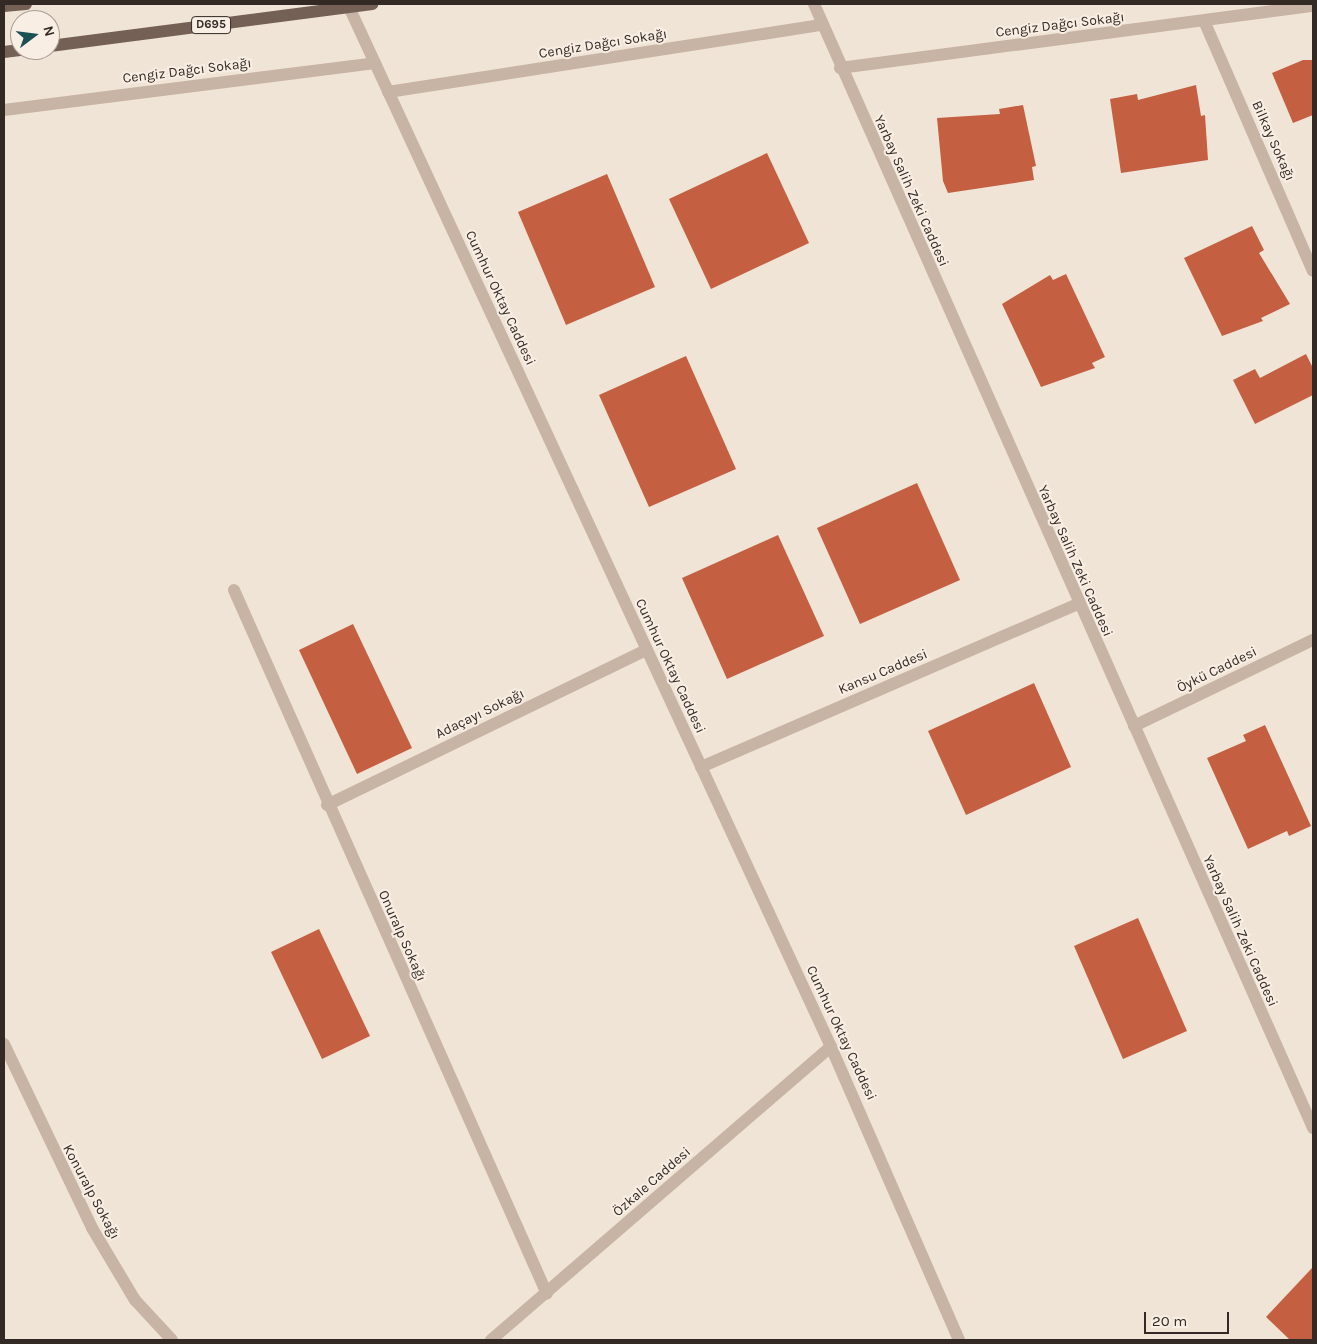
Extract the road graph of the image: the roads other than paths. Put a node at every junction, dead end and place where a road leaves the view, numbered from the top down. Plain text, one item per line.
1 (26, 4) edge
2 (372, 4) edge
3 (814, 4) edge
4 (4, 6) edge
5 (1313, 6) edge
6 (349, 7) junction
7 (1205, 23) junction
8 (823, 25) junction
9 (60, 45) edge
10 (375, 63) junction
11 (840, 68) junction
12 (388, 92) junction
13 (4, 110) edge
14 (1313, 271) edge
15 (234, 590) dead end
16 (1077, 604) junction
17 (1313, 640) edge
18 (646, 650) junction
19 (1134, 726) junction
20 (701, 767) junction
21 (327, 805) junction
22 (4, 1044) edge
23 (832, 1046) junction
24 (1313, 1128) edge
25 (546, 1294) junction
26 (172, 1340) edge
27 (492, 1340) edge
28 (959, 1340) edge

1 - 4 main road
2 - 6 main road, D695
3 - 8 street, Yarbay Salih Zeki Caddesi
5 - 7 street, Cengiz Dağcı Sokağı
6 - 9 main road, D695
6 - 10 street, Cumhur Oktay Caddesi
7 - 11 street, Cengiz Dağcı Sokağı
7 - 14 street, Bilkay Sokağı
8 - 11 street, Yarbay Salih Zeki Caddesi
8 - 12 street, Cengiz Dağcı Sokağı
10 - 12 street, Cumhur Oktay Caddesi
10 - 13 street, Cengiz Dağcı Sokağı
11 - 16 street, Yarbay Salih Zeki Caddesi
12 - 18 street, Cumhur Oktay Caddesi
15 - 21 street, Onuralp Sokağı
16 - 19 street, Yarbay Salih Zeki Caddesi
16 - 20 street, Kansu Caddesi
17 - 19 street, Öykü Caddesi
18 - 20 street, Cumhur Oktay Caddesi
18 - 21 street, Adaçayı Sokağı
19 - 24 street, Yarbay Salih Zeki Caddesi
20 - 23 street, Cumhur Oktay Caddesi
21 - 25 street, Onuralp Sokağı
22 - 26 street, Konuralp Sokağı
23 - 25 street, Özkale Caddesi
23 - 28 street, Cumhur Oktay Caddesi
25 - 27 street, Özkale Caddesi

